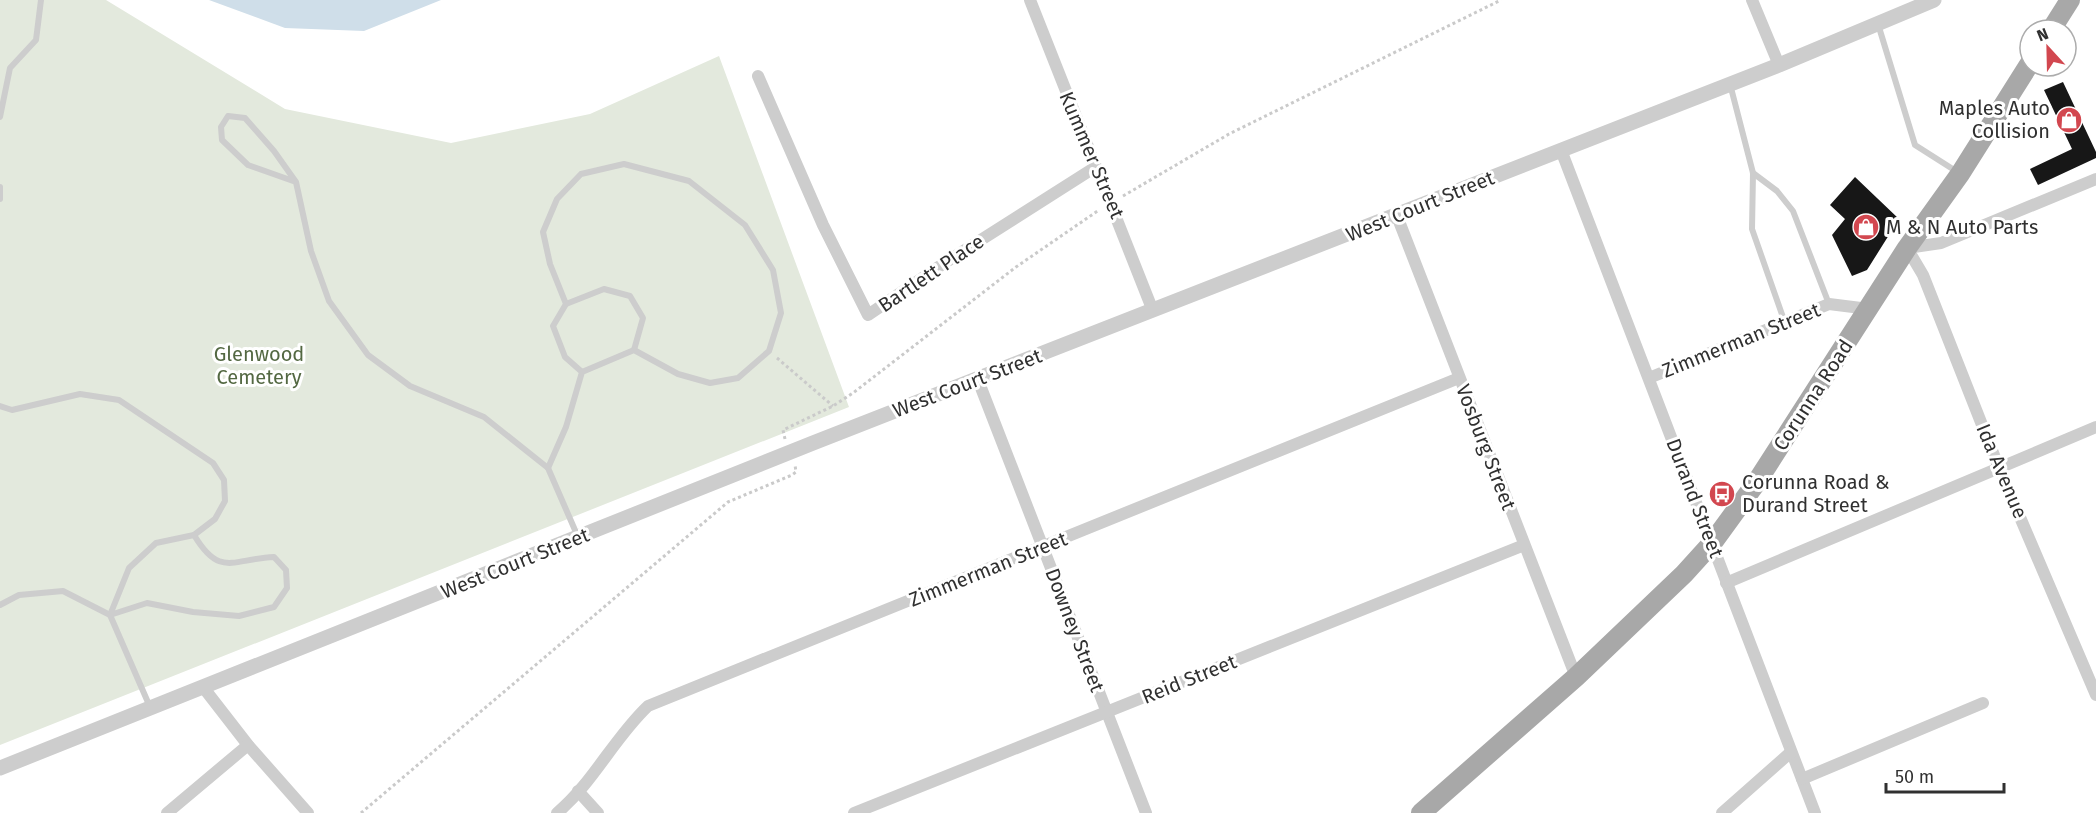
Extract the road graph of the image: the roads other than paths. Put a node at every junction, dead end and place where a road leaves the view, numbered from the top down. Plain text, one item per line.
1 (41, 0) edge
2 (1030, 0) edge
3 (1752, 0) edge
4 (1934, 0) edge
5 (2070, 0) edge
6 (2059, 18) edge
7 (1878, 23) junction
8 (1779, 64) junction
9 (758, 76) dead end
10 (2021, 78) edge
11 (1730, 84) junction
12 (1, 102) edge
13 (0, 117) edge
14 (1561, 150) junction
15 (1094, 168) junction
16 (1753, 173) junction
17 (1960, 174) junction
18 (2096, 179) edge
19 (296, 182) junction
20 (0, 187) edge
21 (0, 199) edge
22 (1397, 216) junction
23 (1907, 248) junction
24 (566, 304) junction
25 (1829, 304) junction
26 (1869, 309) junction
27 (1153, 311) junction
28 (1785, 322) junction
29 (634, 350) junction
30 (582, 372) junction
31 (1459, 378) junction
32 (1649, 378) junction
33 (978, 380) junction
34 (0, 406) edge
35 (2096, 428) edge
36 (549, 468) junction
37 (1999, 468) junction
38 (194, 535) junction
39 (579, 537) junction
40 (1713, 542) junction
41 (1524, 545) junction
42 (1042, 548) junction
43 (1726, 583) junction
44 (0, 605) edge
45 (110, 615) junction
46 (1576, 677) junction
47 (203, 687) junction
48 (2096, 695) edge
49 (1983, 703) dead end
50 (150, 708) junction
51 (1107, 712) junction
52 (249, 745) junction
53 (1791, 752) junction
54 (0, 768) edge
55 (1802, 779) junction
56 (578, 791) junction
57 (167, 813) edge
58 (308, 813) edge
59 (557, 813) edge
60 (598, 813) edge
61 (854, 813) edge
62 (1146, 813) edge
63 (1420, 813) edge
64 (1722, 813) edge
65 (1815, 813) edge

1 - 12 lane
2 - 15 street, Kummer Street
3 - 8 street
4 - 7 street, West Court Street
5 - 6 main road
7 - 8 street, West Court Street
7 - 17 lane
8 - 11 street, West Court Street
9 - 15 street, Bartlett Place
10 - 17 main road, Corunna Road
11 - 14 street, West Court Street
11 - 16 lane
12 - 13 lane
14 - 22 street, West Court Street
14 - 32 street, Durand Street
15 - 27 street, Kummer Street
16 - 25 lane
16 - 28 lane
17 - 23 main road, Corunna Road
18 - 23 street
19 - 19 lane
19 - 36 lane
20 - 21 lane
22 - 27 street, West Court Street
22 - 31 street, Vosburg Street
23 - 26 main road, Corunna Road
23 - 37 street, Ida Avenue
24 - 29 lane
24 - 29 lane
24 - 30 lane
25 - 26 street, Zimmerman Street
25 - 28 street, Zimmerman Street
26 - 40 main road, Corunna Road
27 - 33 street, West Court Street
28 - 32 street, Zimmerman Street
29 - 30 lane
30 - 36 lane
31 - 41 street, Vosburg Street
31 - 42 street, Zimmerman Street
32 - 40 street, Durand Street
33 - 39 street, West Court Street
33 - 42 street, Downey Street
34 - 38 lane
35 - 37 street
36 - 39 lane
37 - 43 street
37 - 48 street, Ida Avenue
38 - 45 lane
38 - 45 lane
39 - 47 street, West Court Street
40 - 43 street, Durand Street
40 - 46 main road, Corunna Road
41 - 46 street, Vosburg Street
41 - 51 street, Reid Street
42 - 51 street, Downey Street
42 - 56 street, Zimmerman Street
43 - 53 street, Durand Street
44 - 45 lane
45 - 50 lane
46 - 63 main road, Corunna Road
47 - 50 street, West Court Street
47 - 52 street
49 - 55 street
50 - 54 street, West Court Street
51 - 61 street, Reid Street
51 - 62 street, Downey Street
52 - 57 street
52 - 58 street
53 - 55 street, Durand Street
53 - 64 street
55 - 65 street, Durand Street
56 - 59 street, Zimmerman Street
56 - 60 street

